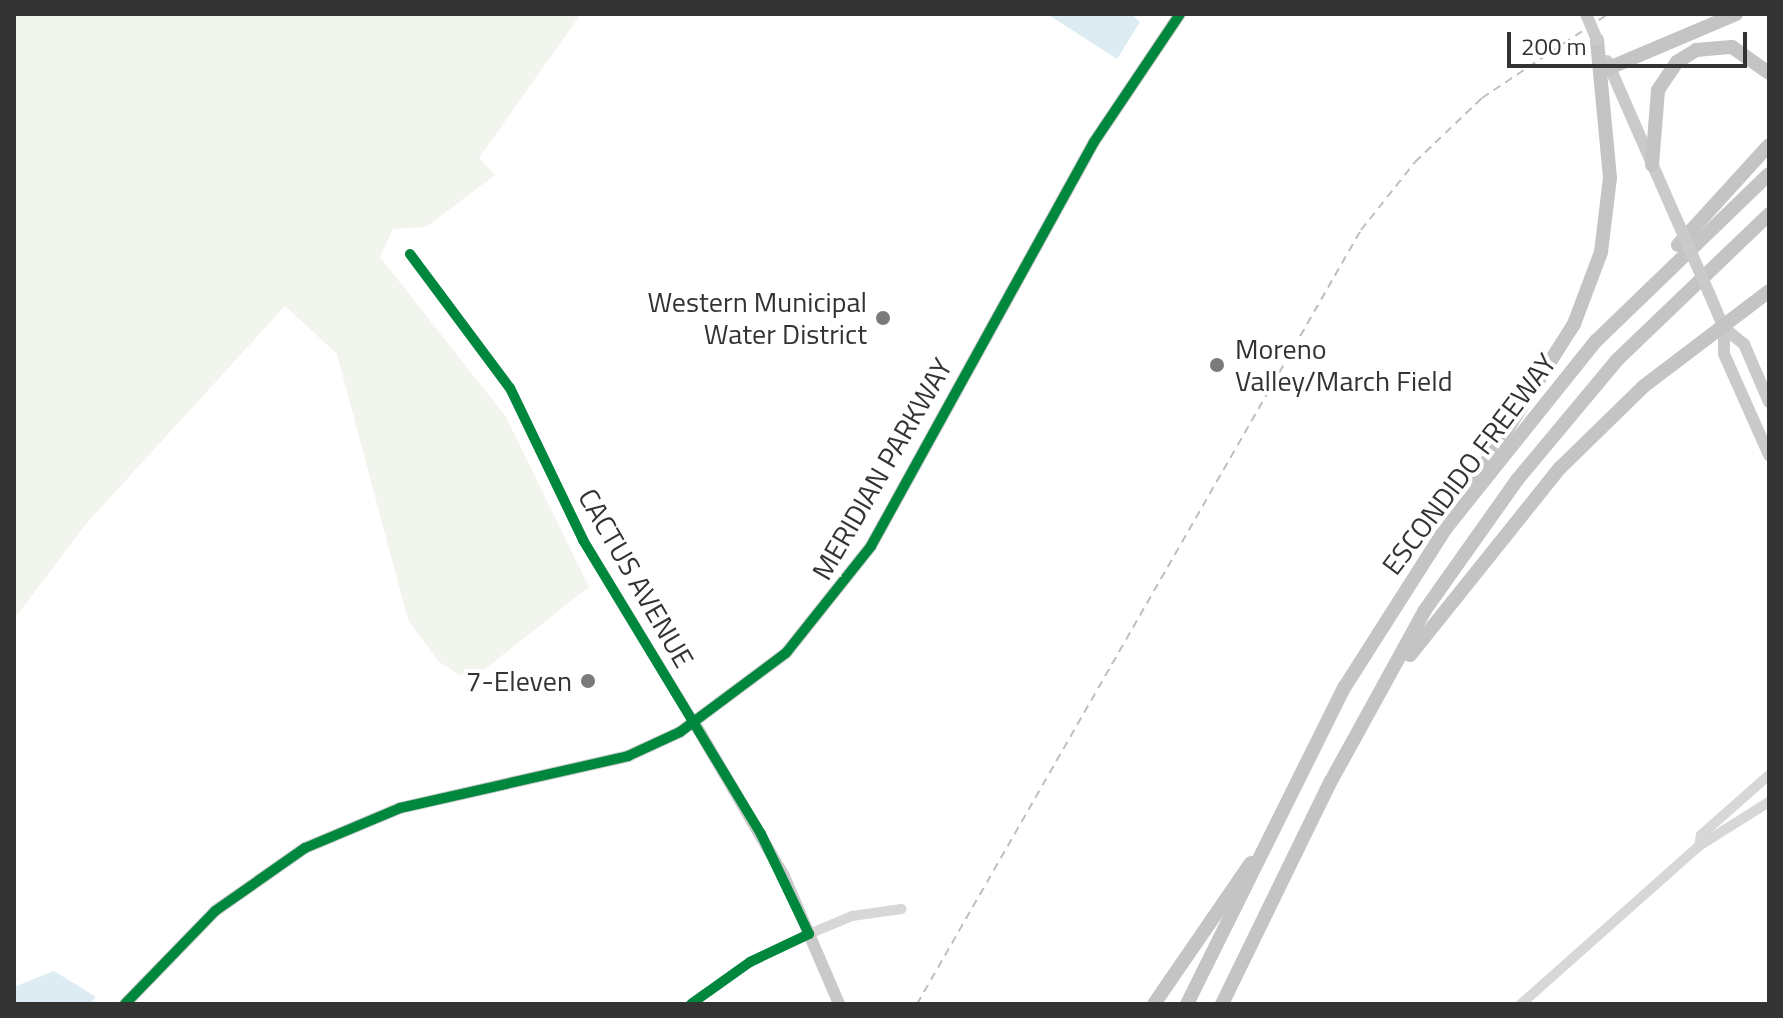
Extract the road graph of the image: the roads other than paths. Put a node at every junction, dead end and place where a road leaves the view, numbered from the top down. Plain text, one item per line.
1 (1180, 14) edge
2 (1586, 14) edge
3 (1736, 14) edge
4 (1597, 40) junction
5 (1769, 73) edge
6 (1612, 74) junction
7 (1769, 145) edge
8 (1652, 165) junction
9 (1769, 174) edge
10 (1769, 214) edge
11 (410, 254) dead end
12 (1657, 274) junction
13 (1769, 291) edge
14 (1724, 328) junction
15 (1769, 402) edge
16 (1769, 455) edge
17 (1446, 528) junction
18 (694, 722) junction
19 (1769, 775) edge
20 (1331, 781) junction
21 (1769, 802) edge
22 (1699, 846) junction
23 (1257, 857) junction
24 (902, 909) dead end
25 (809, 934) junction
26 (125, 1004) edge
27 (691, 1004) edge
28 (839, 1004) edge
29 (1154, 1004) edge
30 (1187, 1004) edge
31 (1225, 1004) edge
32 (1521, 1004) edge

1 - 18 main road, MERIDIAN PARKWAY
2 - 4 main road, bridge
3 - 6 highway
4 - 6 main road
4 - 17 highway
5 - 8 highway
6 - 8 main road
7 - 12 highway
8 - 14 main road, bridge
9 - 12 highway, ESCONDIDO FREEWAY
10 - 20 highway, ESCONDIDO FREEWAY
11 - 18 street, CACTUS AVENUE
12 - 17 highway, ESCONDIDO FREEWAY
13 - 14 highway
14 - 15 main road
14 - 16 main road
14 - 20 highway
17 - 23 highway, ESCONDIDO FREEWAY
18 - 25 main road, CACTUS AVENUE
18 - 26 main road, MERIDIAN PARKWAY
19 - 22 street
20 - 31 highway, ESCONDIDO FREEWAY
21 - 22 street
22 - 32 street
23 - 29 highway
23 - 30 highway, ESCONDIDO FREEWAY
24 - 25 street
25 - 27 street
25 - 28 main road, CACTUS AVENUE

